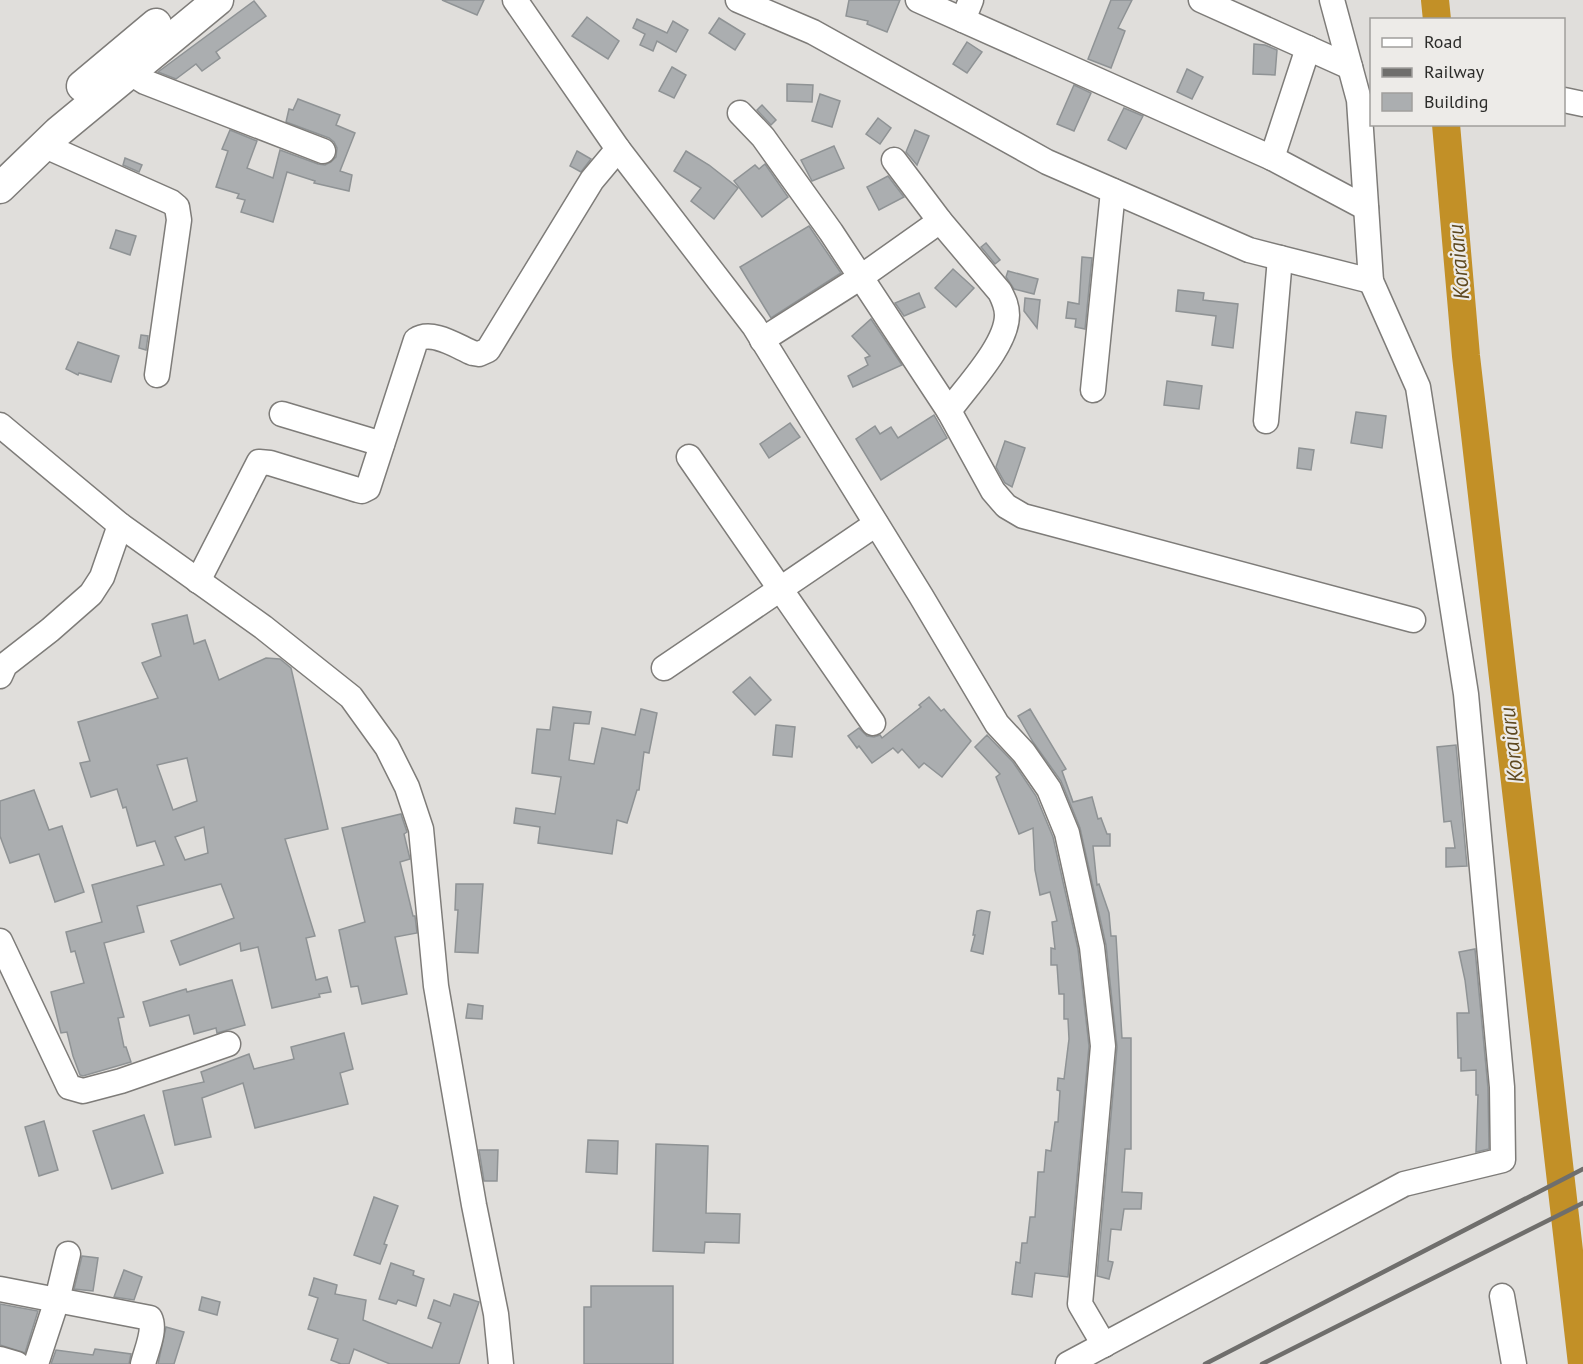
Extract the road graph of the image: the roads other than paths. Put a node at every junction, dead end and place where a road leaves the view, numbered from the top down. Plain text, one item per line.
1 (186, 0) edge
2 (218, 0) edge
3 (515, 0) edge
4 (738, 0) edge
5 (918, 0) edge
6 (1202, 0) edge
7 (1332, 0) edge
8 (967, 10) edge
9 (1308, 48) junction
10 (122, 65) junction
11 (1350, 67) junction
12 (1565, 100) edge
13 (1583, 104) edge
14 (740, 113) dead end
15 (43, 145) junction
16 (618, 148) junction
17 (323, 151) dead end
18 (1272, 158) junction
19 (894, 160) dead end
20 (0, 164) edge
21 (0, 188) edge
22 (1113, 191) junction
23 (1366, 208) junction
24 (940, 221) junction
25 (1280, 258) junction
26 (861, 277) junction
27 (1371, 281) junction
28 (762, 340) junction
29 (157, 375) dead end
30 (1093, 390) dead end
31 (949, 411) junction
32 (282, 414) dead end
33 (1266, 421) dead end
34 (0, 425) edge
35 (382, 444) junction
36 (689, 457) dead end
37 (876, 524) junction
38 (120, 525) junction
39 (198, 581) junction
40 (780, 589) junction
41 (1413, 620) dead end
42 (664, 668) dead end
43 (0, 676) edge
44 (873, 723) dead end
45 (0, 941) edge
46 (228, 1044) dead end
47 (68, 1254) dead end
48 (0, 1289) edge
49 (1502, 1296) dead end
50 (57, 1300) junction
51 (1104, 1345) junction
52 (0, 1359) edge
53 (17, 1364) edge
54 (36, 1364) edge
55 (144, 1364) edge
56 (501, 1364) edge
57 (1068, 1364) edge
58 (1514, 1364) edge

1 - 10 main road
2 - 10 main road
3 - 16 street
4 - 22 street
5 - 8 street
6 - 9 street
7 - 11 street
8 - 18 street
9 - 11 street
9 - 18 street
10 - 15 main road
10 - 17 street
10 - 20 main road
11 - 23 street
12 - 13 street
14 - 26 street
15 - 21 main road
15 - 29 street
16 - 28 street
16 - 35 street
18 - 23 street
19 - 24 street
22 - 25 street
22 - 30 street
23 - 27 street
24 - 26 street
24 - 31 street
25 - 27 street
25 - 33 street
26 - 28 street
26 - 31 street
27 - 51 street
28 - 37 street
31 - 41 street
32 - 35 street
34 - 38 street
35 - 39 street
36 - 40 street
37 - 40 street
37 - 51 street
38 - 39 street
38 - 43 street
39 - 56 street
40 - 42 street
40 - 44 street
45 - 46 street
47 - 50 street
48 - 50 street
49 - 58 street
50 - 54 street
50 - 55 street
51 - 57 street
52 - 53 street

